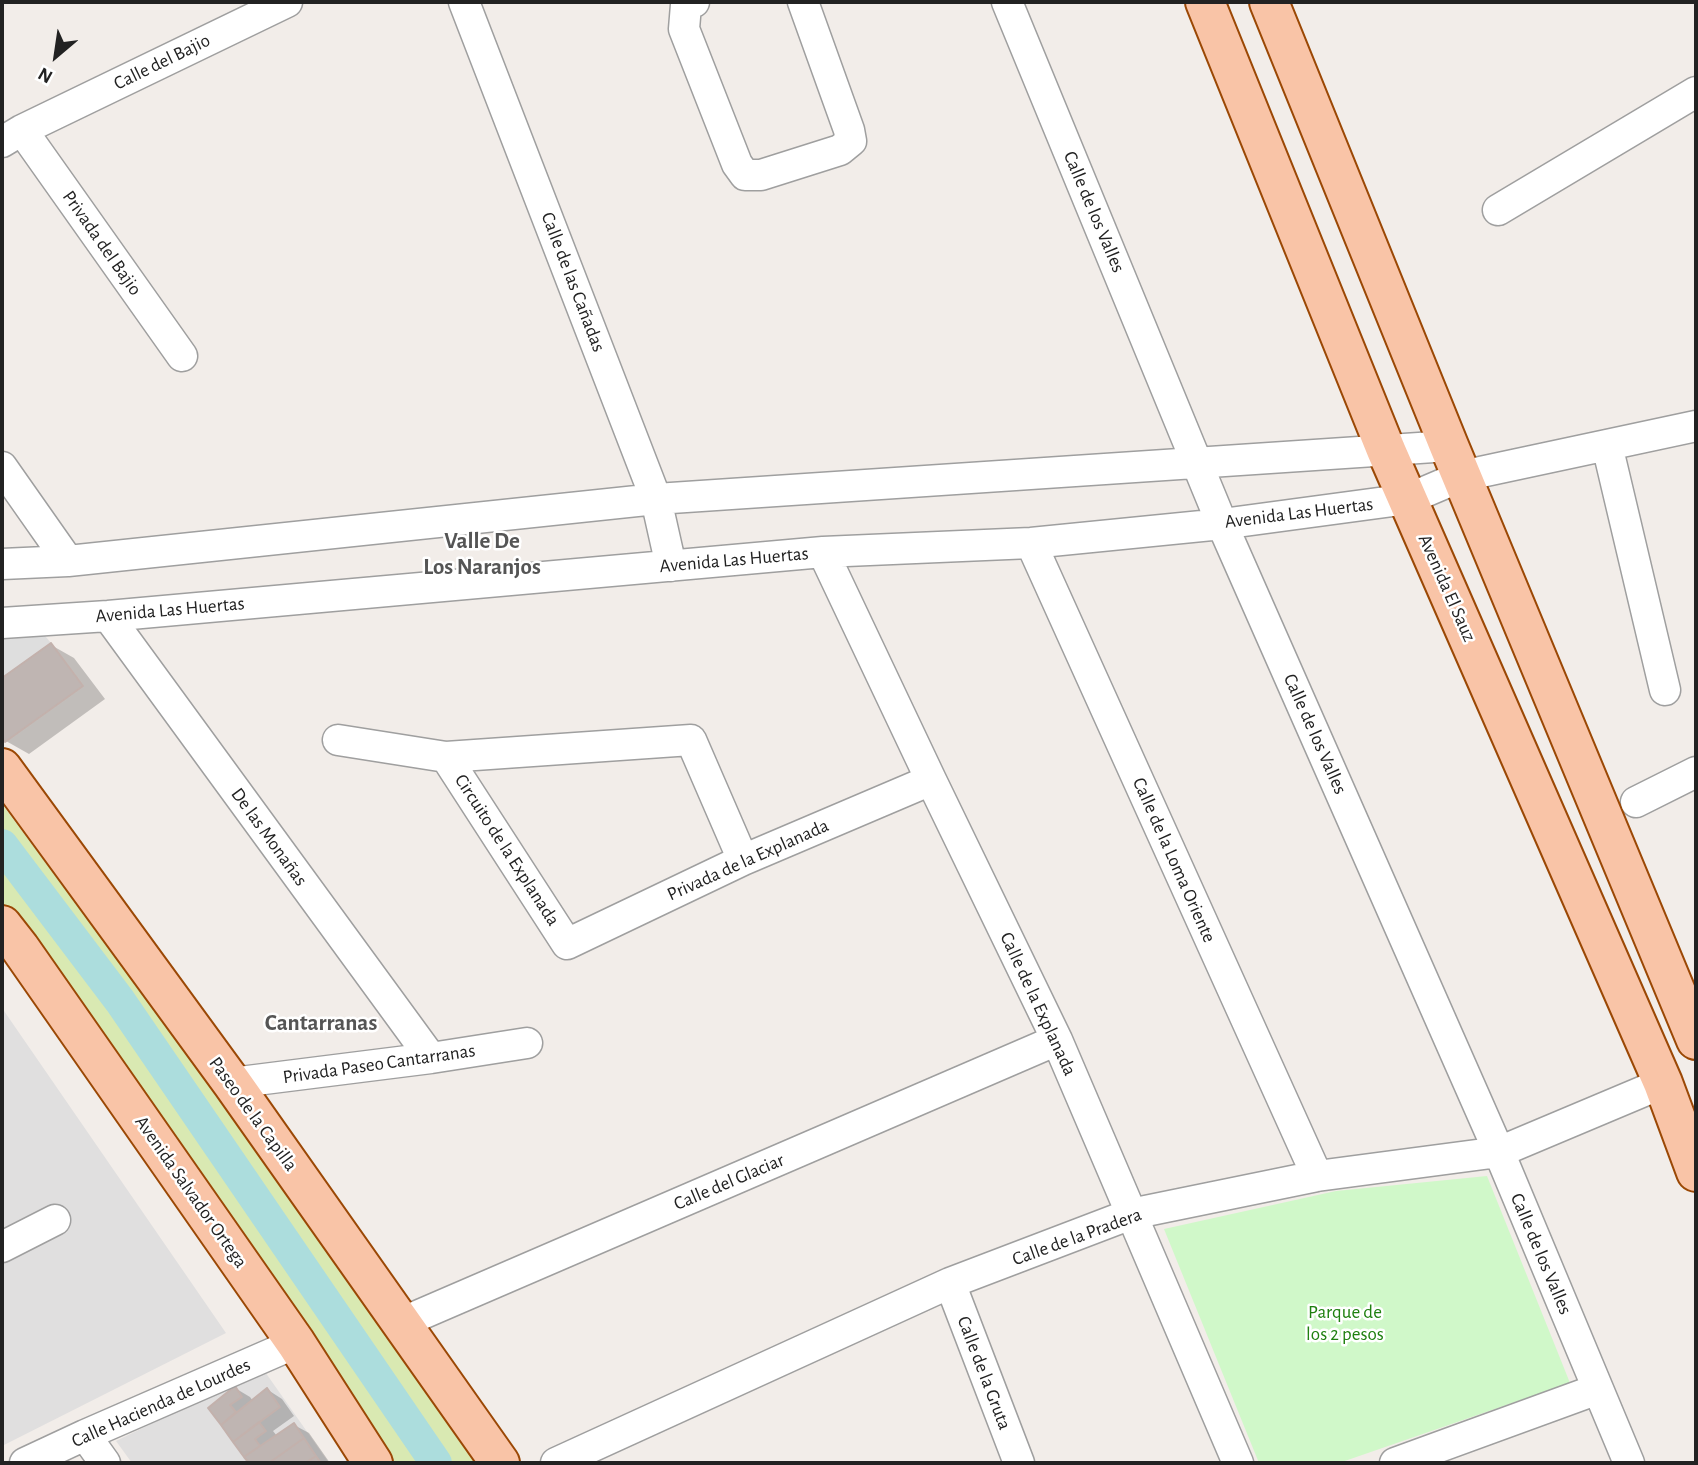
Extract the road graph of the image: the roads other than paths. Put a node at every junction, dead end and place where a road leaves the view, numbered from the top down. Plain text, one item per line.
1 (283, 2) edge
2 (464, 2) edge
3 (694, 2) edge
4 (803, 2) edge
5 (1007, 2) edge
6 (1205, 2) edge
7 (1269, 2) edge
8 (1696, 92) edge
9 (12, 136) edge
10 (1498, 210) dead end
11 (182, 356) dead end
12 (1696, 426) edge
13 (1607, 445) junction
14 (1386, 450) junction
15 (1455, 461) junction
16 (1198, 463) junction
17 (2, 467) edge
18 (656, 499) junction
19 (1408, 499) junction
20 (1222, 524) junction
21 (1031, 543) junction
22 (823, 552) junction
23 (68, 561) junction
24 (2, 564) edge
25 (671, 566) junction
26 (108, 616) junction
27 (2, 623) edge
28 (1665, 690) dead end
29 (338, 740) dead end
30 (446, 757) junction
31 (2, 768) edge
32 (1696, 772) edge
33 (930, 780) junction
34 (1636, 802) dead end
35 (743, 860) junction
36 (8, 944) edge
37 (568, 944) joint
38 (1057, 1040) junction
39 (1696, 1040) edge
40 (527, 1043) dead end
41 (431, 1058) junction
42 (232, 1083) junction
43 (1663, 1083) junction
44 (1499, 1152) junction
45 (1696, 1171) edge
46 (1317, 1176) junction
47 (1131, 1214) junction
48 (55, 1220) dead end
49 (2, 1247) edge
50 (950, 1283) junction
51 (401, 1323) junction
52 (296, 1343) junction
53 (1598, 1389) junction
54 (85, 1435) junction
55 (1408, 1461) edge
56 (25, 1463) edge
57 (105, 1463) edge
58 (373, 1463) edge
59 (500, 1463) edge
60 (556, 1463) edge
61 (1019, 1463) edge
62 (1238, 1463) edge
63 (1629, 1463) edge

1 - 9 street, Calle del Bajio
2 - 18 street, Calle de las Cañadas
3 - 4 street
5 - 16 street, Calle de los Valles
6 - 14 main road, Avenida El Sauz
7 - 15 main road
8 - 10 street
9 - 11 street, Privada del Bajio
12 - 13 street
13 - 15 street
13 - 28 street
14 - 15 street
14 - 16 street
14 - 19 main road, Avenida El Sauz
15 - 19 street, Avenida Las Huertas
15 - 39 main road
16 - 18 street
16 - 20 street, Calle de los Valles
17 - 23 street
18 - 23 street
18 - 25 street, Calle de las Cañadas
19 - 20 street, Avenida Las Huertas
19 - 43 main road, Avenida El Sauz
20 - 21 street, Avenida Las Huertas
20 - 44 street, Calle de los Valles
21 - 22 street, Avenida Las Huertas
21 - 46 street, Calle de la Loma Oriente
22 - 25 street, Avenida Las Huertas
22 - 33 street, Calle de la Explanada
23 - 24 street
25 - 26 street, Avenida Las Huertas
26 - 27 street, Avenida Las Huertas
26 - 41 street, De las Monañas
29 - 30 street
30 - 35 street
30 - 37 street, Circuito de la Explanada
31 - 42 main road, Paseo de la Capilla
32 - 34 street
33 - 35 street, Privada de la Explanada
33 - 38 street, Calle de la Explanada
35 - 37 street, Privada de la Explanada
36 - 52 main road, Avenida Salvador Ortega
38 - 47 street, Calle de la Explanada
38 - 51 street, Calle del Glaciar
40 - 41 street, Privada Paseo Cantarranas
41 - 42 street, Privada Paseo Cantarranas
42 - 51 main road, Paseo de la Capilla
43 - 44 street, Calle de la Pradera
43 - 45 main road, Avenida El Sauz
44 - 46 street, Calle de la Pradera
44 - 53 street, Calle de los Valles
46 - 47 street, Calle de la Pradera
47 - 50 street, Calle de la Pradera
47 - 62 street, Calle de la Explanada
48 - 49 street
50 - 60 street, Calle de la Pradera
50 - 61 street, Calle de la Gruta
51 - 59 main road, Paseo de la Capilla
52 - 54 street, Calle Hacienda de Lourdes
52 - 58 main road, Avenida Salvador Ortega
53 - 55 street
53 - 63 street, Calle de los Valles
54 - 56 street, Calle Hacienda de Lourdes
54 - 57 street

